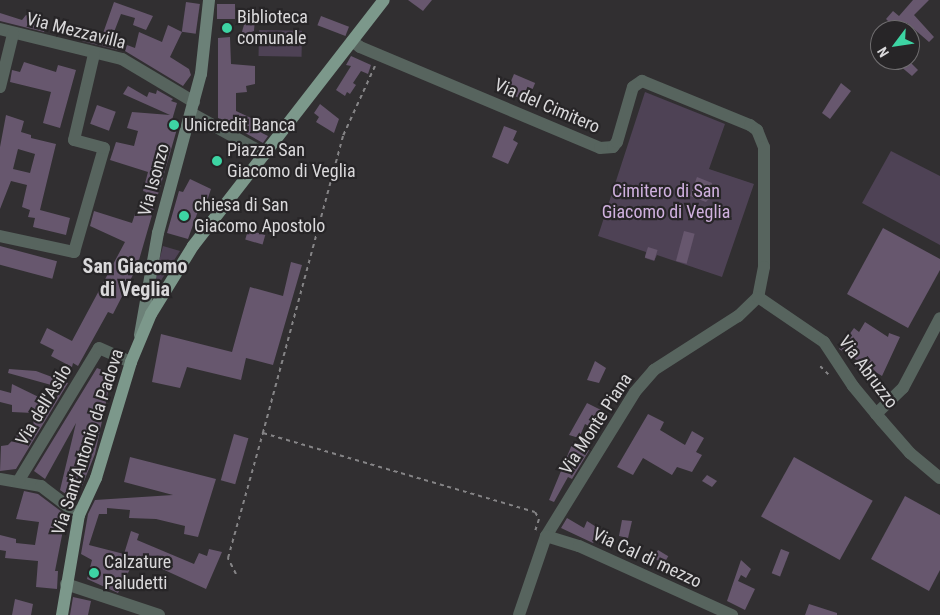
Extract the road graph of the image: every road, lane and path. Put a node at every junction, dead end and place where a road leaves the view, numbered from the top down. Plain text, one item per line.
1 (209, 0) edge
2 (384, 0) edge
3 (0, 29) edge
4 (13, 34) junction
5 (352, 41) junction
6 (94, 54) junction
7 (382, 57) junction
8 (0, 87) edge
9 (192, 107) junction
10 (265, 154) junction
11 (0, 236) edge
12 (758, 297) junction
13 (940, 318) edge
14 (140, 340) junction
15 (131, 362) junction
16 (820, 366) dead end
17 (830, 376) dead end
18 (876, 414) junction
19 (263, 433) junction
20 (940, 478) edge
21 (0, 479) edge
22 (19, 480) junction
23 (79, 515) junction
24 (539, 537) junction
25 (236, 574) dead end
26 (66, 584) junction
27 (62, 615) edge
28 (159, 615) edge
29 (519, 615) edge
30 (732, 615) edge

1 - 9 main road, Via Isonzo
2 - 5 main road, Via Sant'Antonio da Padova
3 - 4 street, Via Mezzavilla
4 - 6 street, Via Mezzavilla
4 - 8 street
5 - 7 street, Via del Cimitero
5 - 10 main road, Via Sant'Antonio da Padova
6 - 9 street, Via Mezzavilla
6 - 11 street
7 - 12 street, Via del Cimitero
7 - 19 path
9 - 10 street, Via Mezzavilla
9 - 14 main road, Via Isonzo
10 - 14 main road, Via Sant'Antonio da Padova
12 - 18 street, Via Abruzzo
12 - 24 street, Via Monte Piana
13 - 18 street
14 - 15 main road, Via Sant'Antonio da Padova
15 - 22 street, Via dell'Asilo
15 - 23 main road, Via Sant'Antonio da Padova
16 - 17 path
18 - 20 street, Via Abruzzo
19 - 24 path
19 - 25 path
21 - 22 street
22 - 23 street
23 - 26 main road, Via Sant'Antonio da Padova
24 - 29 street, Via Monte Piana
24 - 30 street, Via Cal di mezzo
26 - 27 main road, Via Sant'Antonio da Padova
26 - 28 street

